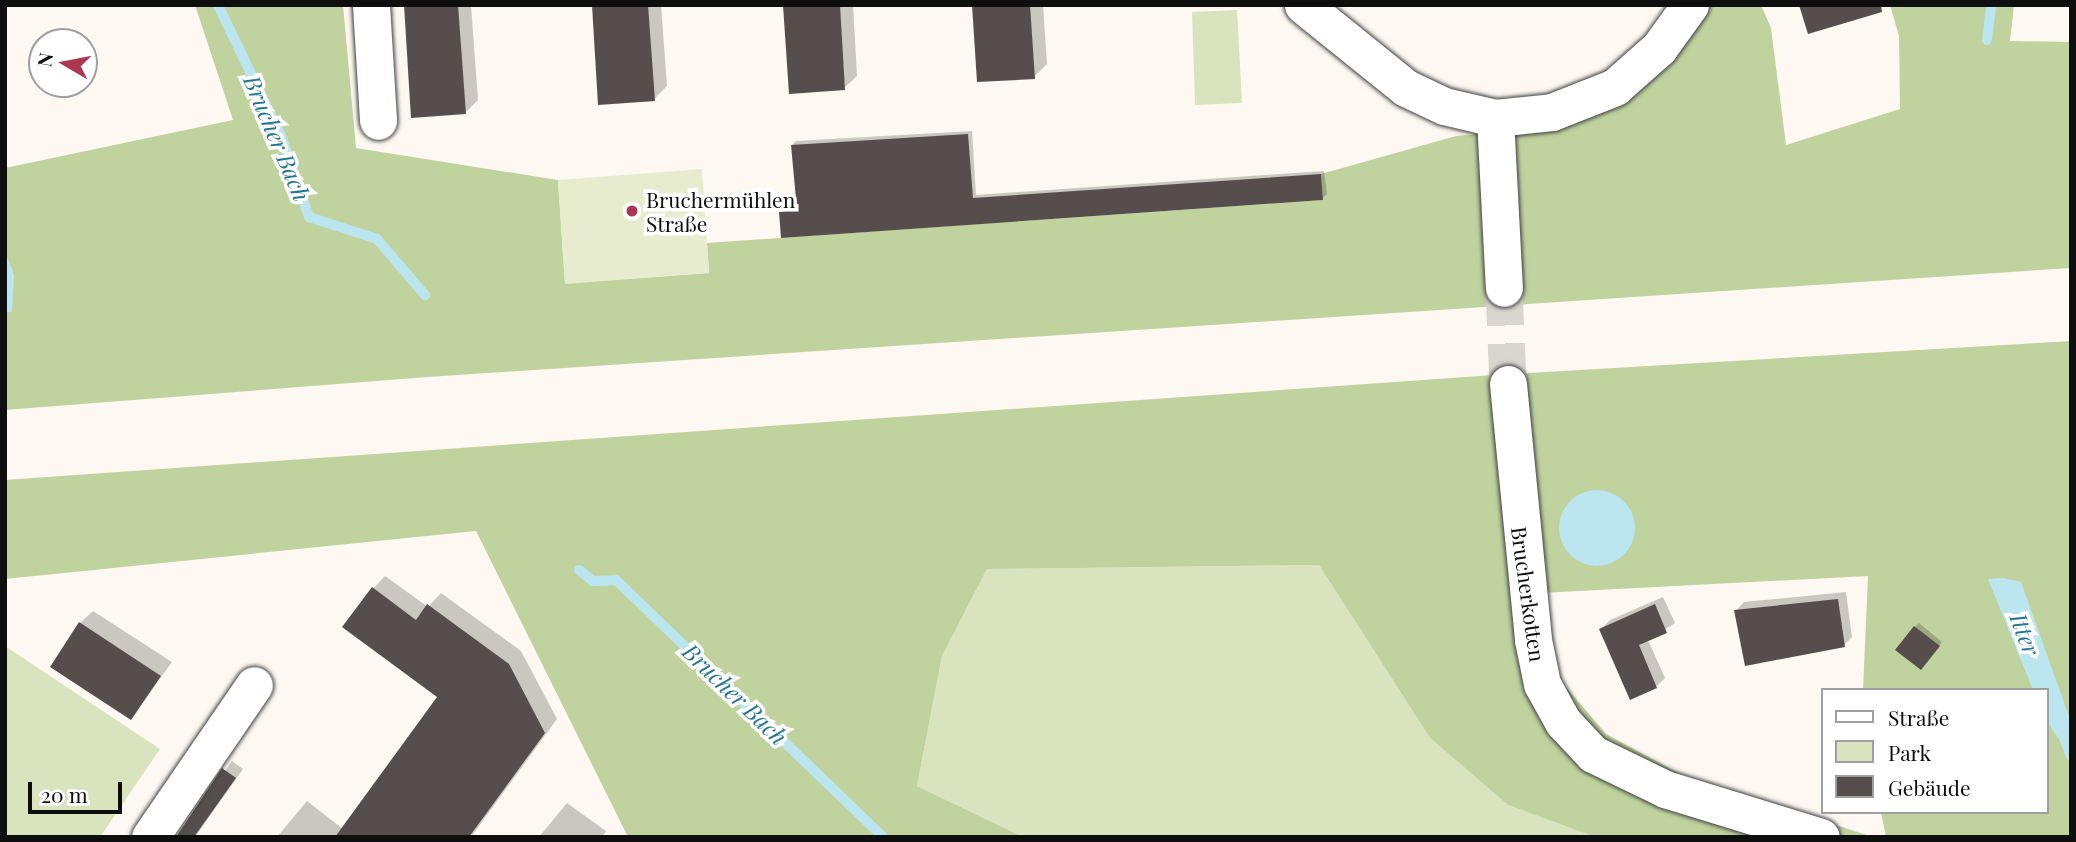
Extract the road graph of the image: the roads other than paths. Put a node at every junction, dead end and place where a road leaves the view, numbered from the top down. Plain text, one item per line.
1 (371, 5) edge
2 (1303, 5) edge
3 (1690, 5) edge
4 (1495, 118) junction
5 (378, 121) dead end
6 (1504, 288) tunnel mouth
7 (1508, 384) tunnel mouth
8 (254, 685) dead end
9 (150, 837) edge
10 (1821, 837) edge

1 - 5 street
2 - 4 street
3 - 4 street
4 - 6 street
7 - 10 street, Brucherkotten
8 - 9 street

